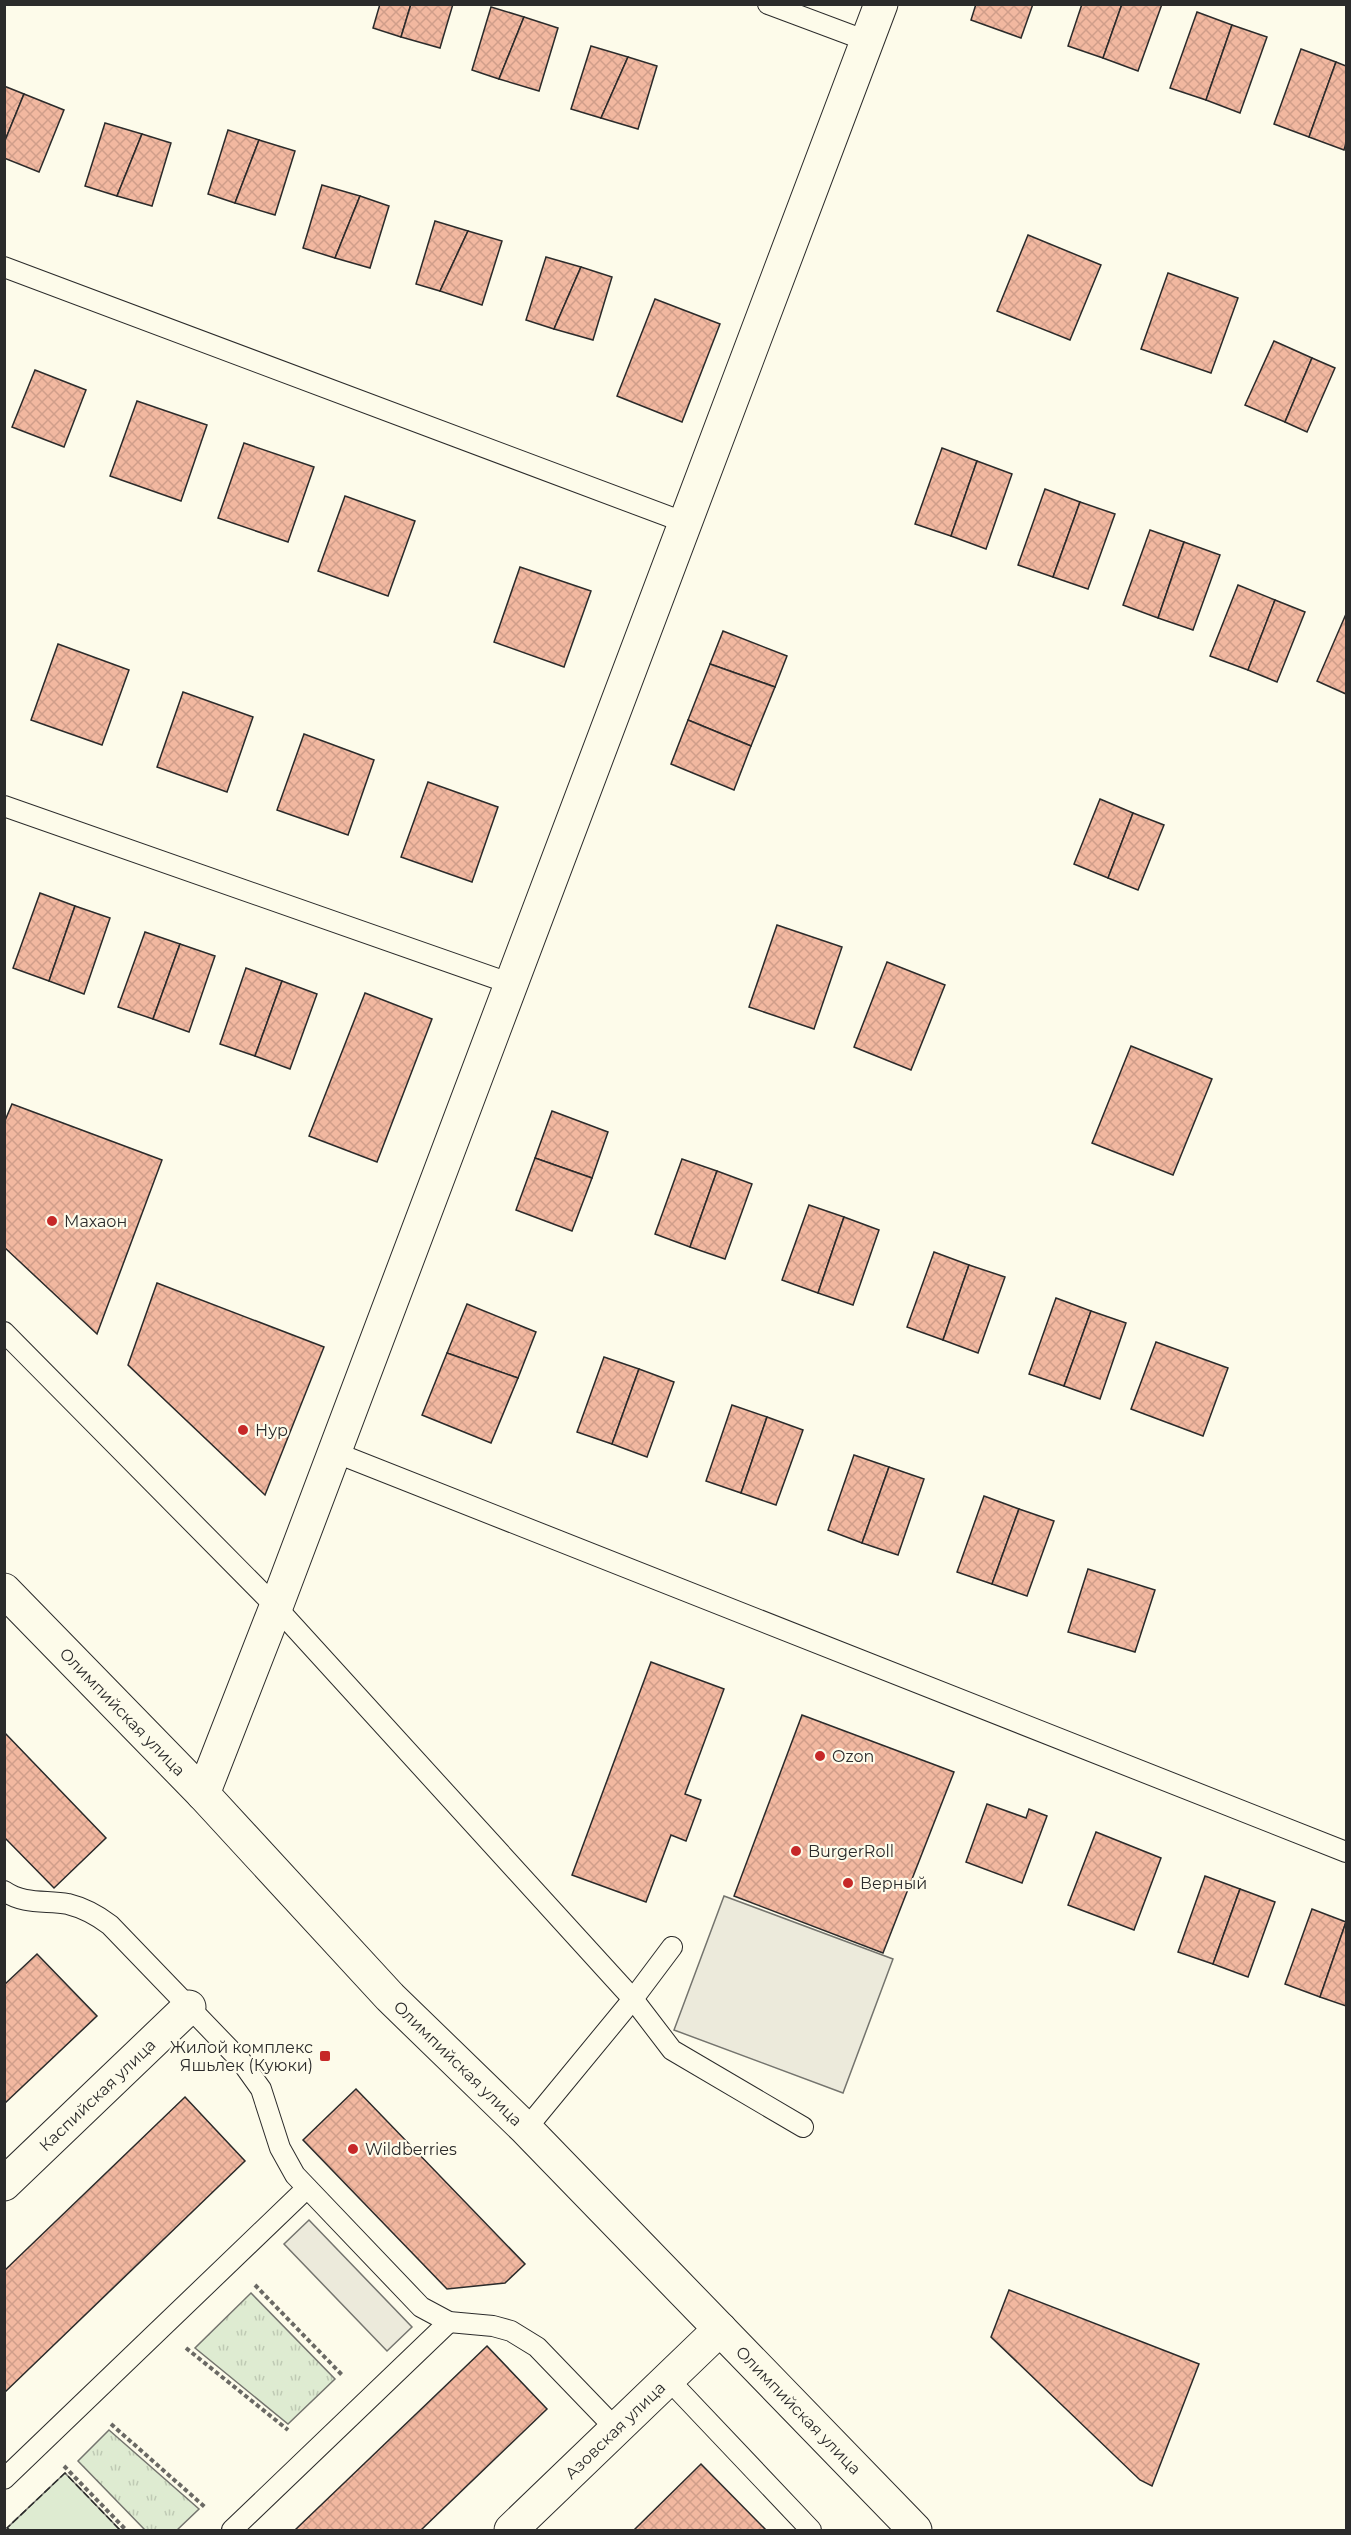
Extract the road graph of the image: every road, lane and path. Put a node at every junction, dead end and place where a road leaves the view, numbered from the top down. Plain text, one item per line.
1 (768, 4) edge
2 (880, 4) edge
3 (867, 41) junction
4 (4, 267) edge
5 (686, 523) junction
6 (4, 806) edge
7 (509, 983) junction
8 (4, 1332) edge
9 (334, 1452) junction
10 (4, 1590) edge
11 (276, 1607) junction
12 (202, 1794) junction
13 (1347, 1852) edge
14 (6, 1895) edge
15 (672, 1947) dead end
16 (633, 1999) junction
17 (189, 2007) junction
18 (803, 2127) dead end
19 (526, 2129) junction
20 (4, 2184) edge
21 (307, 2188) junction
22 (232, 2261) junction
23 (449, 2322) junction
24 (161, 2328) junction
25 (720, 2329) junction
26 (668, 2379) junction
27 (86, 2401) junction
28 (367, 2401) junction
29 (616, 2429) junction
30 (42, 2443) junction
31 (314, 2451) junction
32 (4, 2479) edge
33 (214, 2515) dead end
34 (524, 2526) edge
35 (126, 2530) edge
36 (232, 2530) edge
37 (811, 2530) edge
38 (915, 2530) edge

1 - 3 lane
2 - 3 street
3 - 5 street
4 - 5 lane
5 - 7 street
6 - 7 lane
7 - 9 street
8 - 11 lane
9 - 11 street
9 - 13 lane
10 - 12 street, Олимпийская улица
11 - 12 street
11 - 16 lane
12 - 19 street, Олимпийская улица
14 - 17 lane
15 - 16 lane
16 - 18 lane
16 - 19 lane
17 - 20 street, Каспийская улица
17 - 21 lane
19 - 25 street, Олимпийская улица
21 - 22 lane
21 - 23 lane
22 - 24 lane
22 - 28 path
23 - 28 lane
23 - 29 lane
24 - 27 lane
24 - 31 path
25 - 26 street, Азовская улица
25 - 38 street, Олимпийская улица
26 - 29 street, Азовская улица
26 - 37 lane
27 - 30 lane
27 - 33 path
28 - 31 lane
29 - 34 street, Азовская улица
30 - 32 lane
30 - 35 path
31 - 36 lane

